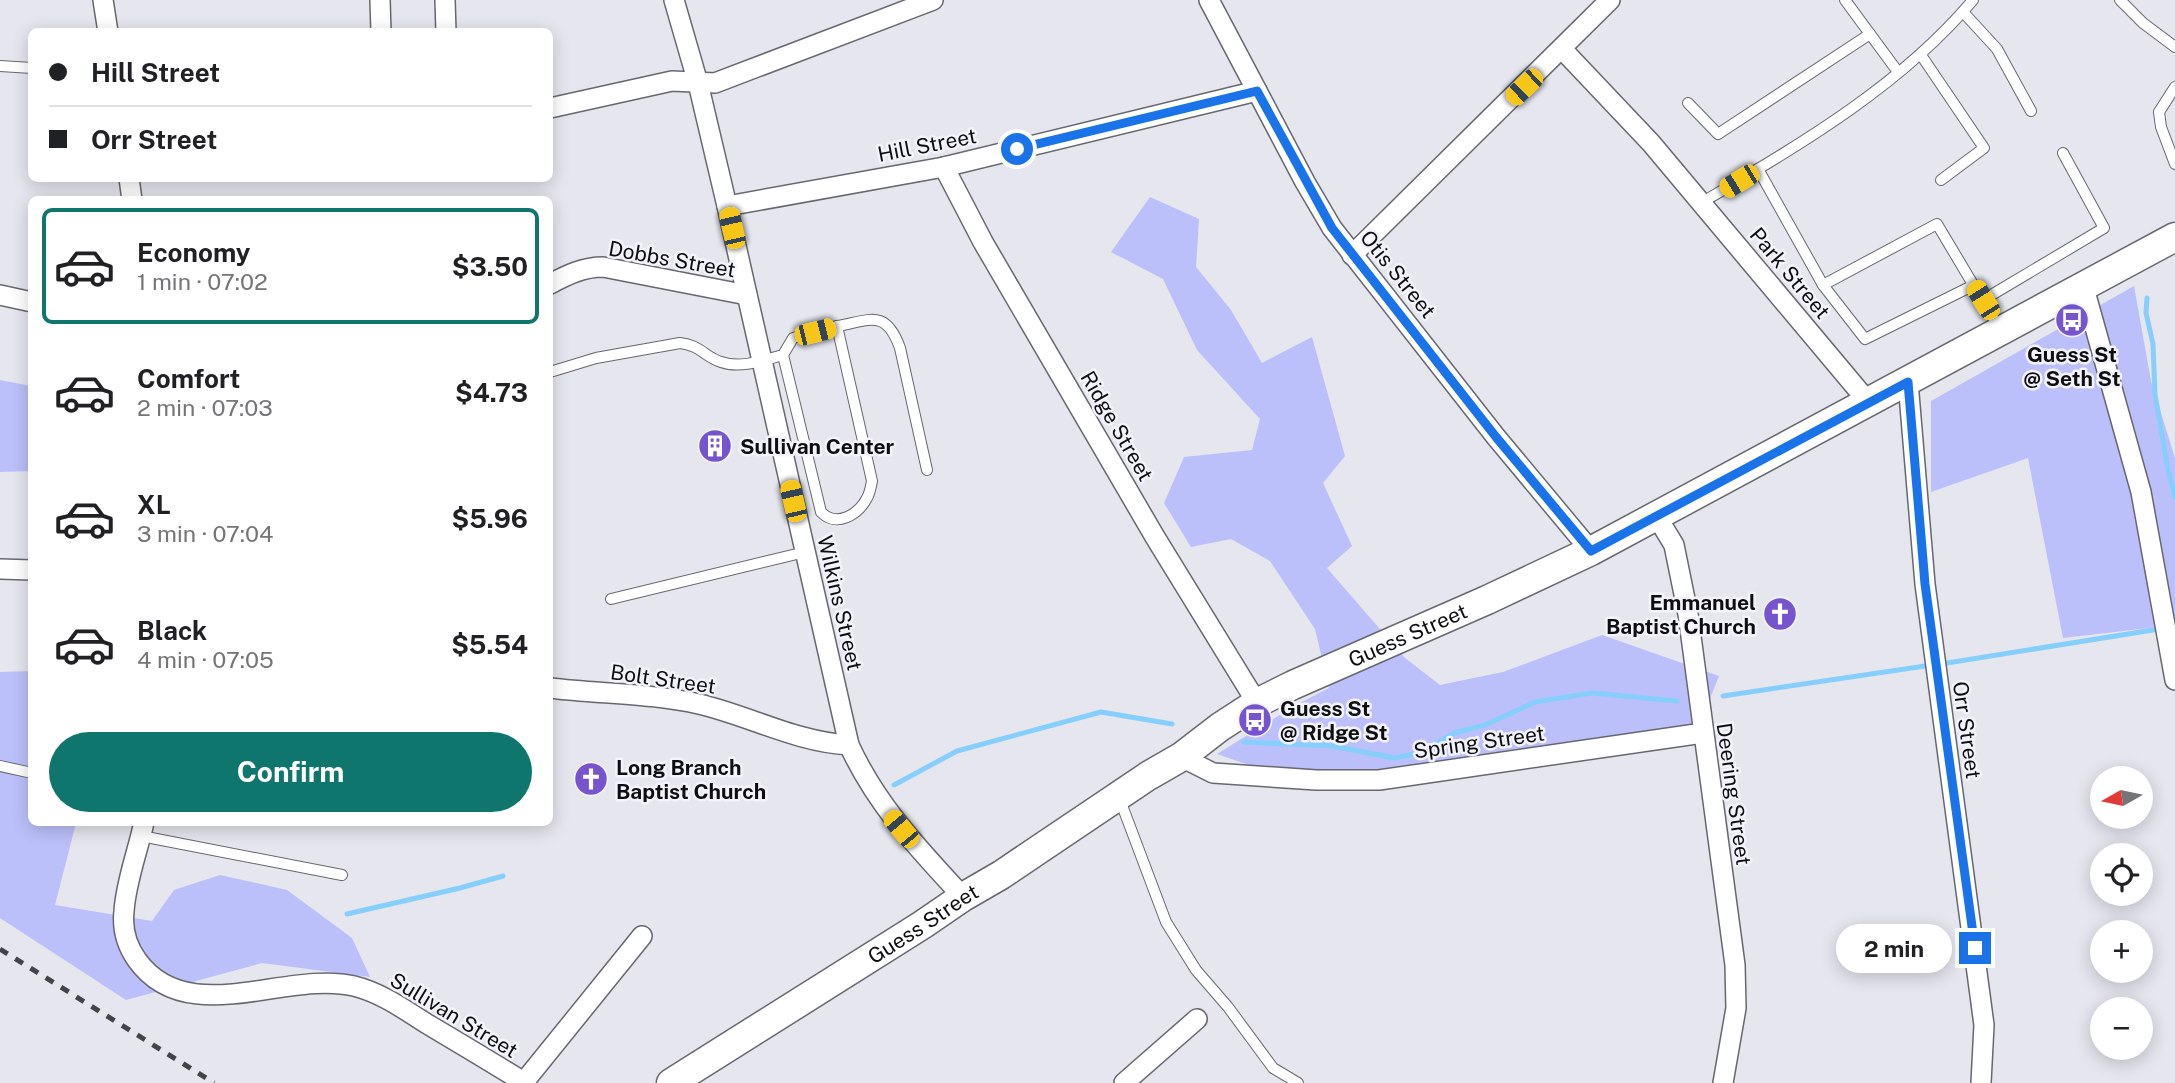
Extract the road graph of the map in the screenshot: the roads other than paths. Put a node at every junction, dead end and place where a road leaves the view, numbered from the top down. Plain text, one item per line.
1 (103, 0) edge
2 (380, 0) edge
3 (445, 0) edge
4 (674, 0) edge
5 (933, 0) edge
6 (1209, 0) edge
7 (1610, 0) edge
8 (1845, 0) edge
9 (1973, 0) edge
10 (2120, 0) edge
11 (1964, 12) junction
12 (107, 28) edge
13 (381, 28) edge
14 (446, 28) edge
15 (1870, 34) junction
16 (2175, 47) edge
17 (1562, 49) junction
18 (1921, 55) junction
19 (0, 66) edge
20 (28, 68) edge
21 (1898, 72) junction
22 (698, 83) junction
23 (2175, 87) edge
24 (1257, 91) junction
25 (1688, 103) dead end
26 (553, 107) edge
27 (2031, 111) dead end
28 (2063, 153) dead end
29 (2175, 164) edge
30 (944, 167) junction
31 (1758, 169) junction
32 (1941, 180) dead end
33 (1701, 203) junction
34 (727, 206) junction
35 (2175, 237) edge
36 (1352, 255) junction
37 (553, 283) edge
38 (1823, 285) junction
39 (1974, 285) junction
40 (2084, 288) junction
41 (0, 295) edge
42 (747, 295) junction
43 (1983, 300) junction
44 (28, 301) edge
45 (837, 326) junction
46 (2001, 331) junction
47 (783, 355) junction
48 (762, 361) junction
49 (553, 371) edge
50 (1908, 382) junction
51 (1869, 403) junction
52 (927, 470) dead end
53 (1657, 517) junction
54 (1591, 551) junction
55 (805, 552) junction
56 (0, 569) edge
57 (28, 570) edge
58 (611, 599) dead end
59 (2173, 650) edge
60 (2175, 680) edge
61 (553, 688) edge
62 (1258, 703) junction
63 (1703, 733) junction
64 (849, 745) junction
65 (1181, 757) junction
66 (0, 766) edge
67 (28, 772) edge
68 (1119, 796) junction
69 (143, 829) edge
70 (342, 875) dead end
71 (963, 897) junction
72 (642, 936) dead end
73 (1197, 1019) dead end
74 (524, 1083) edge
75 (671, 1083) edge
76 (1124, 1083) edge
77 (1298, 1083) edge
78 (1723, 1083) edge
79 (1982, 1083) edge

1 - 12 street
2 - 13 street
3 - 14 street
4 - 22 street, Wilkins Street
5 - 22 street
6 - 24 street, Otis Street
7 - 17 street
8 - 15 lane
9 - 11 lane
10 - 16 lane
11 - 18 lane
11 - 27 lane
15 - 21 lane
15 - 25 lane
17 - 33 street, Park Street
17 - 36 street
18 - 21 lane
18 - 32 lane
19 - 20 lane
21 - 31 lane
22 - 26 street
22 - 34 street, Wilkins Street
23 - 29 lane
24 - 30 street, Hill Street
24 - 36 street, Otis Street
28 - 43 lane
30 - 34 street, Hill Street
30 - 62 street, Ridge Street
31 - 33 lane
31 - 38 lane
33 - 51 street, Park Street
34 - 42 street, Wilkins Street
35 - 40 street, Guess Street
36 - 54 street, Otis Street
37 - 42 street, Dobbs Street
38 - 39 lane
38 - 39 lane
39 - 43 lane
40 - 46 street, Guess Street
40 - 59 street
41 - 44 street
42 - 48 street, Wilkins Street
43 - 46 lane
45 - 47 lane
45 - 47 lane
45 - 52 lane
46 - 50 street, Guess Street
47 - 48 lane
48 - 49 lane
48 - 55 street, Wilkins Street
50 - 51 street, Guess Street
50 - 79 street, Orr Street
51 - 53 street, Guess Street
53 - 54 street, Guess Street
53 - 63 street, Deering Street
54 - 62 street, Guess Street
55 - 58 lane
55 - 64 street, Wilkins Street
56 - 57 street
59 - 60 street
61 - 64 street, Bolt Street
62 - 65 street, Guess Street
63 - 65 street, Spring Street
63 - 78 street, Deering Street
64 - 71 street, Wilkins Street
65 - 68 street, Guess Street
66 - 67 lane
68 - 71 street, Guess Street
68 - 77 lane
69 - 70 lane
69 - 74 street, Sullivan Street
71 - 75 street, Guess Street
72 - 74 street
73 - 76 street

